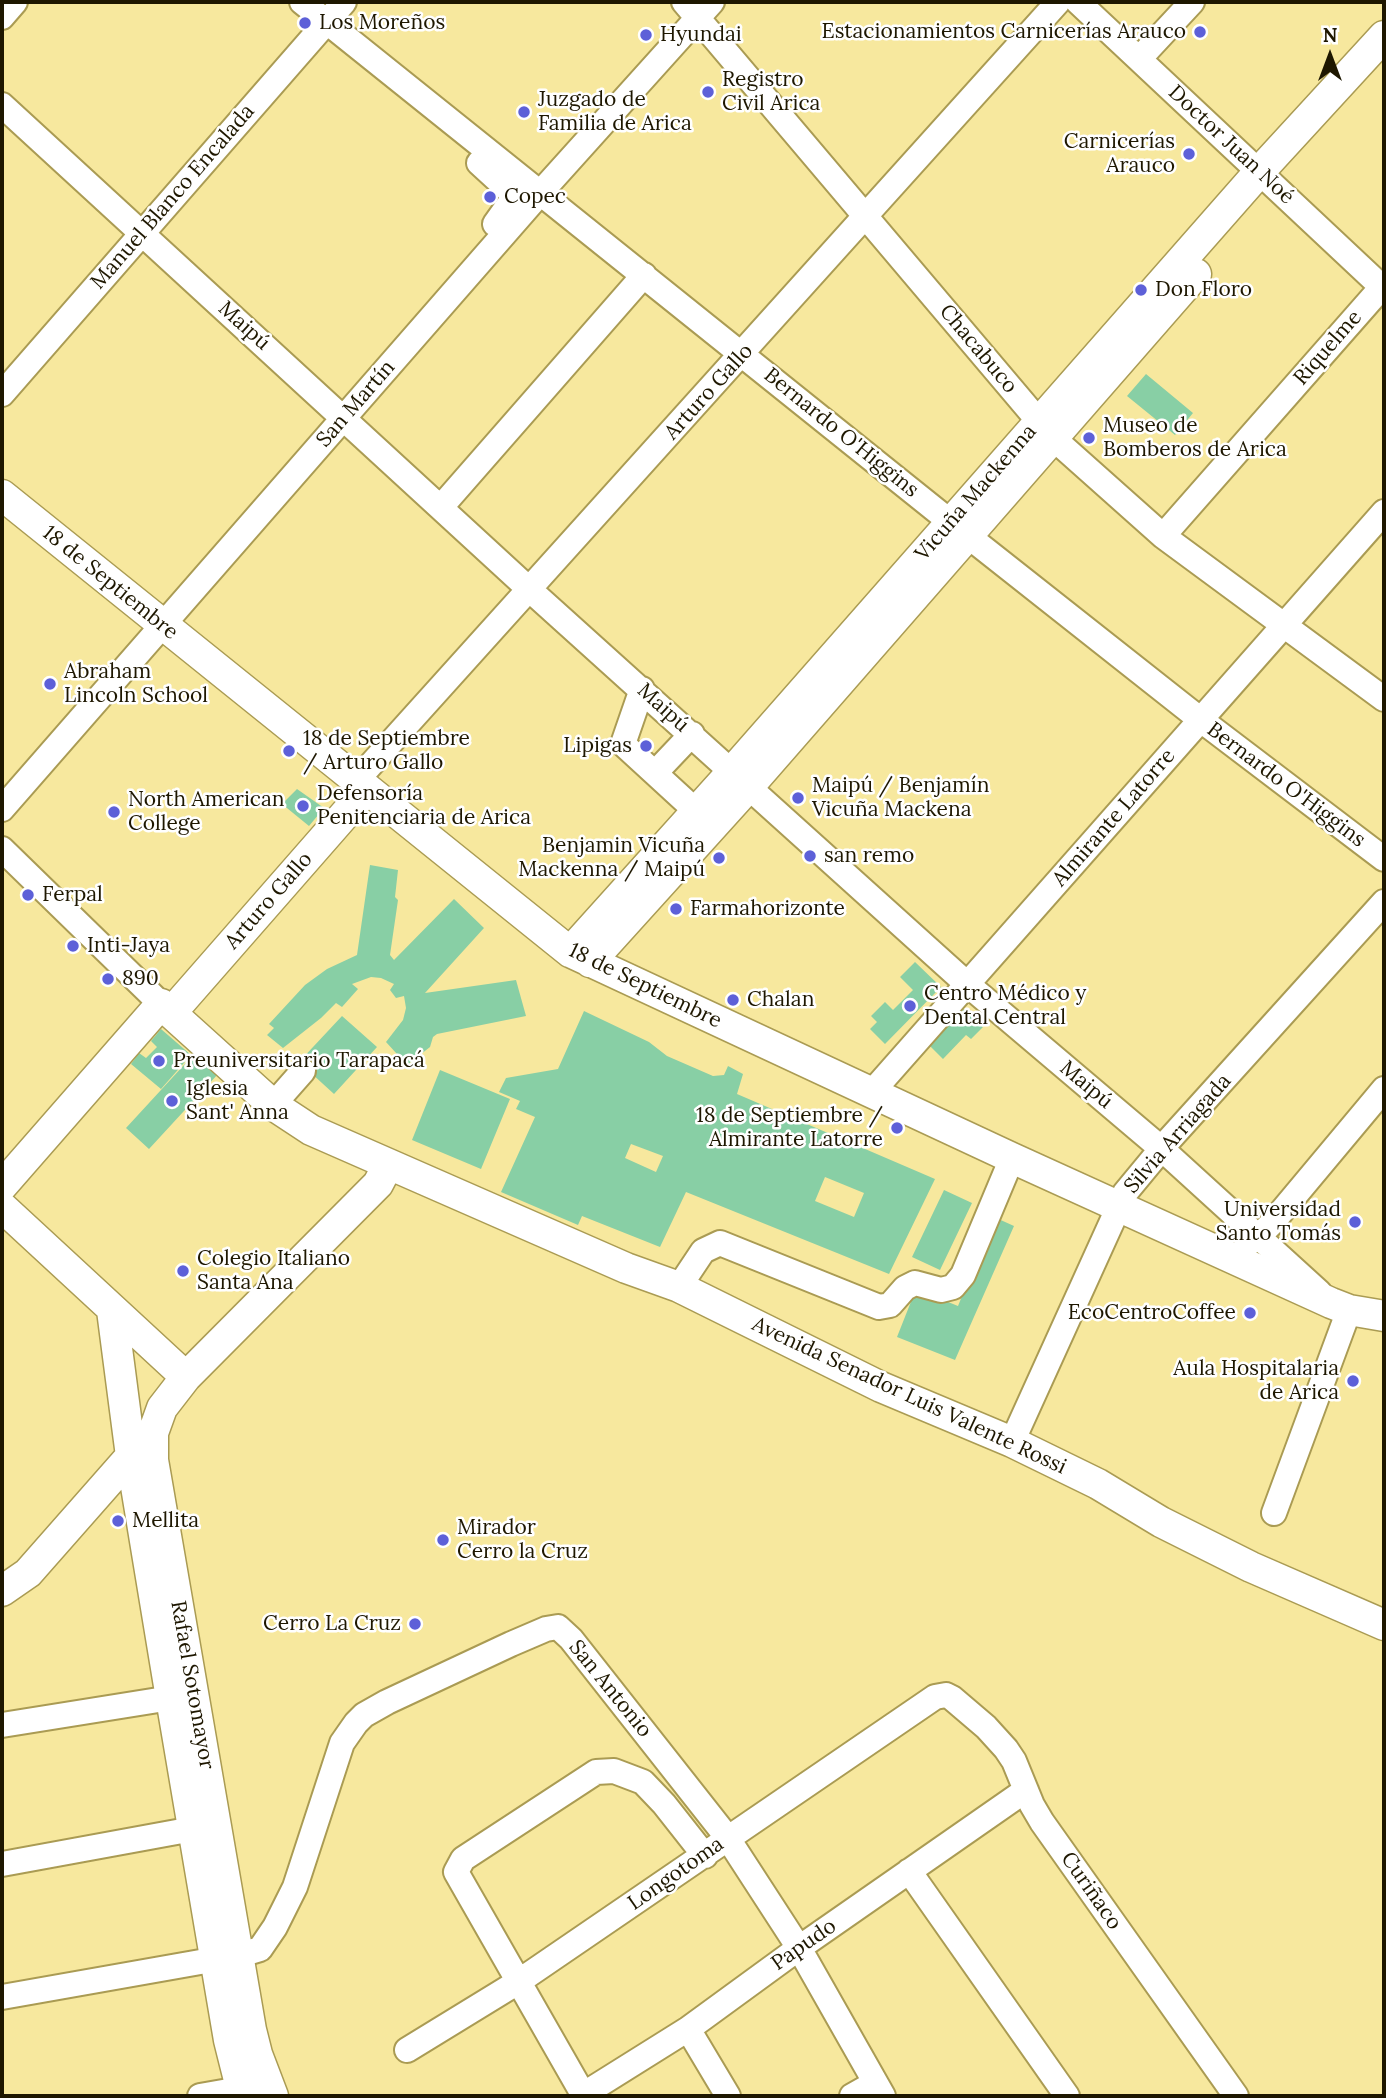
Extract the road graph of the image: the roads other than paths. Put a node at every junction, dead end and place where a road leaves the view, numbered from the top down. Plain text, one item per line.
1 (15, 2) edge
2 (302, 2) edge
3 (344, 2) edge
4 (1058, 2) edge
5 (1078, 2) edge
6 (1192, 2) edge
7 (698, 7) edge
8 (2, 17) edge
9 (327, 22) junction
10 (1384, 36) edge
11 (1139, 58) junction
12 (1384, 62) edge
13 (2, 105) edge
14 (471, 139) junction
15 (1267, 178) junction
16 (541, 192) junction
17 (866, 217) junction
18 (142, 232) junction
19 (487, 254) junction
20 (644, 275) junction
21 (1383, 288) edge
22 (743, 354) junction
23 (2, 394) edge
24 (345, 417) junction
25 (1046, 430) junction
26 (2, 495) edge
27 (441, 507) junction
28 (1384, 512) edge
29 (959, 529) junction
30 (1163, 536) junction
31 (530, 590) junction
32 (163, 625) junction
33 (1284, 625) junction
34 (642, 689) junction
35 (1384, 699) edge
36 (1201, 720) junction
37 (692, 734) junction
38 (655, 773) junction
39 (741, 778) junction
40 (362, 785) junction
41 (2, 809) edge
42 (696, 811) junction
43 (2, 849) edge
44 (1384, 859) edge
45 (1384, 902) edge
46 (580, 957) junction
47 (967, 984) junction
48 (166, 1008) junction
49 (303, 1071) dead end
50 (1384, 1089) edge
51 (872, 1092) junction
52 (273, 1105) junction
53 (1163, 1150) junction
54 (1012, 1158) junction
55 (388, 1165) junction
56 (2, 1186) edge
57 (2, 1207) edge
58 (1118, 1207) junction
59 (1258, 1237) junction
60 (1208, 1248) junction
61 (679, 1287) junction
62 (1340, 1307) junction
63 (112, 1310) junction
64 (1384, 1316) edge
65 (186, 1377) junction
66 (1012, 1442) junction
67 (131, 1457) junction
68 (155, 1473) junction
69 (1274, 1513) dead end
70 (2, 1591) edge
71 (1384, 1625) edge
72 (943, 1695) joint
73 (171, 1698) junction
74 (2, 1725) edge
75 (1026, 1790) junction
76 (193, 1829) junction
77 (727, 1837) junction
78 (705, 1856) junction
79 (2, 1864) edge
80 (909, 1871) junction
81 (799, 1948) junction
82 (227, 1958) junction
83 (518, 1982) junction
84 (2, 1997) edge
85 (688, 2029) junction
86 (407, 2050) dead end
87 (879, 2089) edge
88 (255, 2091) edge
89 (200, 2096) edge
90 (583, 2096) edge
91 (727, 2096) edge
92 (852, 2096) edge
93 (1067, 2096) edge
94 (1236, 2096) edge

1 - 8 street
2 - 9 street, Bernardo O'Higgins
3 - 9 street, Manuel Blanco Encalada
4 - 17 street, Arturo Gallo
5 - 11 street, Doctor Juan Noé
6 - 11 street
7 - 16 street, San Martín
7 - 17 street, Chacabuco
9 - 14 street, Bernardo O'Higgins
9 - 18 street, Manuel Blanco Encalada
10 - 15 main road, Vicuña Mackenna
11 - 15 street, Doctor Juan Noé
12 - 15 main road, Vicuña Mackenna
13 - 18 street, Maipú
14 - 16 street, Bernardo O'Higgins
14 - 19 street
15 - 21 street, Doctor Juan Noé
15 - 25 main road, Vicuña Mackenna
16 - 19 street, San Martín
16 - 20 street, Bernardo O'Higgins
17 - 22 street, Arturo Gallo
17 - 25 street, Chacabuco
18 - 23 street, Manuel Blanco Encalada
18 - 24 street, Maipú
19 - 24 street, San Martín
20 - 22 street, Bernardo O'Higgins
20 - 27 street
21 - 30 street, Riquelme
22 - 29 street, Bernardo O'Higgins
22 - 31 street, Arturo Gallo
24 - 27 street, Maipú
24 - 32 street, San Martín
25 - 29 main road, Vicuña Mackenna
25 - 30 street, Chacabuco
26 - 32 main road, 18 de Septiembre
27 - 31 street, Maipú
28 - 33 street, Almirante Latorre
29 - 36 street, Bernardo O'Higgins
29 - 39 main road, Vicuña Mackenna
30 - 33 street, Chacabuco
31 - 34 street, Maipú
31 - 40 street, Arturo Gallo
32 - 40 main road, 18 de Septiembre
32 - 41 street, San Martín
33 - 35 street, Chacabuco
33 - 36 street, Almirante Latorre
34 - 37 street, Maipú
34 - 38 street
36 - 44 street, Bernardo O'Higgins
36 - 47 street, Almirante Latorre
37 - 38 street
37 - 39 street, Maipú
38 - 42 street
39 - 42 main road, Vicuña Mackenna
39 - 46 main road, Vicuña Mackenna
39 - 47 street, Maipú
40 - 46 main road, 18 de Septiembre
40 - 48 main road, Arturo Gallo
42 - 46 main road, Vicuña Mackenna
43 - 48 street
45 - 53 street, Silvia Arriagada
46 - 51 main road, 18 de Septiembre
47 - 51 street, Almirante Latorre
47 - 53 street, Maipú
48 - 52 main road, Avenida Senador Luis Valente Rossi
48 - 56 main road, Arturo Gallo
49 - 52 street
50 - 59 street
51 - 54 main road, 18 de Septiembre
52 - 55 main road, Avenida Senador Luis Valente Rossi
53 - 58 street, Silvia Arriagada
53 - 59 street, Maipú
54 - 58 main road, 18 de Septiembre
54 - 61 street
55 - 61 main road, Avenida Senador Luis Valente Rossi
55 - 65 main road
57 - 63 main road
58 - 60 main road, 18 de Septiembre
58 - 66 street, Silvia Arriagada
59 - 60 street
59 - 62 street, Maipú
60 - 62 main road, 18 de Septiembre
61 - 66 main road, Avenida Senador Luis Valente Rossi
62 - 64 main road, 18 de Septiembre
62 - 69 street
63 - 65 main road
63 - 67 main road, Rafael Sotomayor
65 - 68 main road, Rafael Sotomayor
66 - 71 main road, Avenida Senador Luis Valente Rossi
67 - 68 main road
67 - 70 main road
67 - 73 main road, Rafael Sotomayor
68 - 82 main road, Rafael Sotomayor
72 - 75 street, Curiñaco
72 - 77 street, Longotoma
73 - 74 street
73 - 76 main road, Rafael Sotomayor
75 - 80 street, Papudo
75 - 94 street, Curiñaco
76 - 79 street
76 - 82 main road, Rafael Sotomayor
77 - 78 street, Longotoma
77 - 81 street, San Antonio
77 - 82 street, San Antonio
78 - 83 street, Longotoma
78 - 83 street
80 - 81 street, Papudo
80 - 93 street
81 - 85 street, Papudo
81 - 87 street, San Antonio
82 - 84 street
82 - 88 main road, Rafael Sotomayor
83 - 86 street, Longotoma
83 - 90 street
85 - 90 street, Papudo
85 - 91 street
87 - 92 street
88 - 89 street

